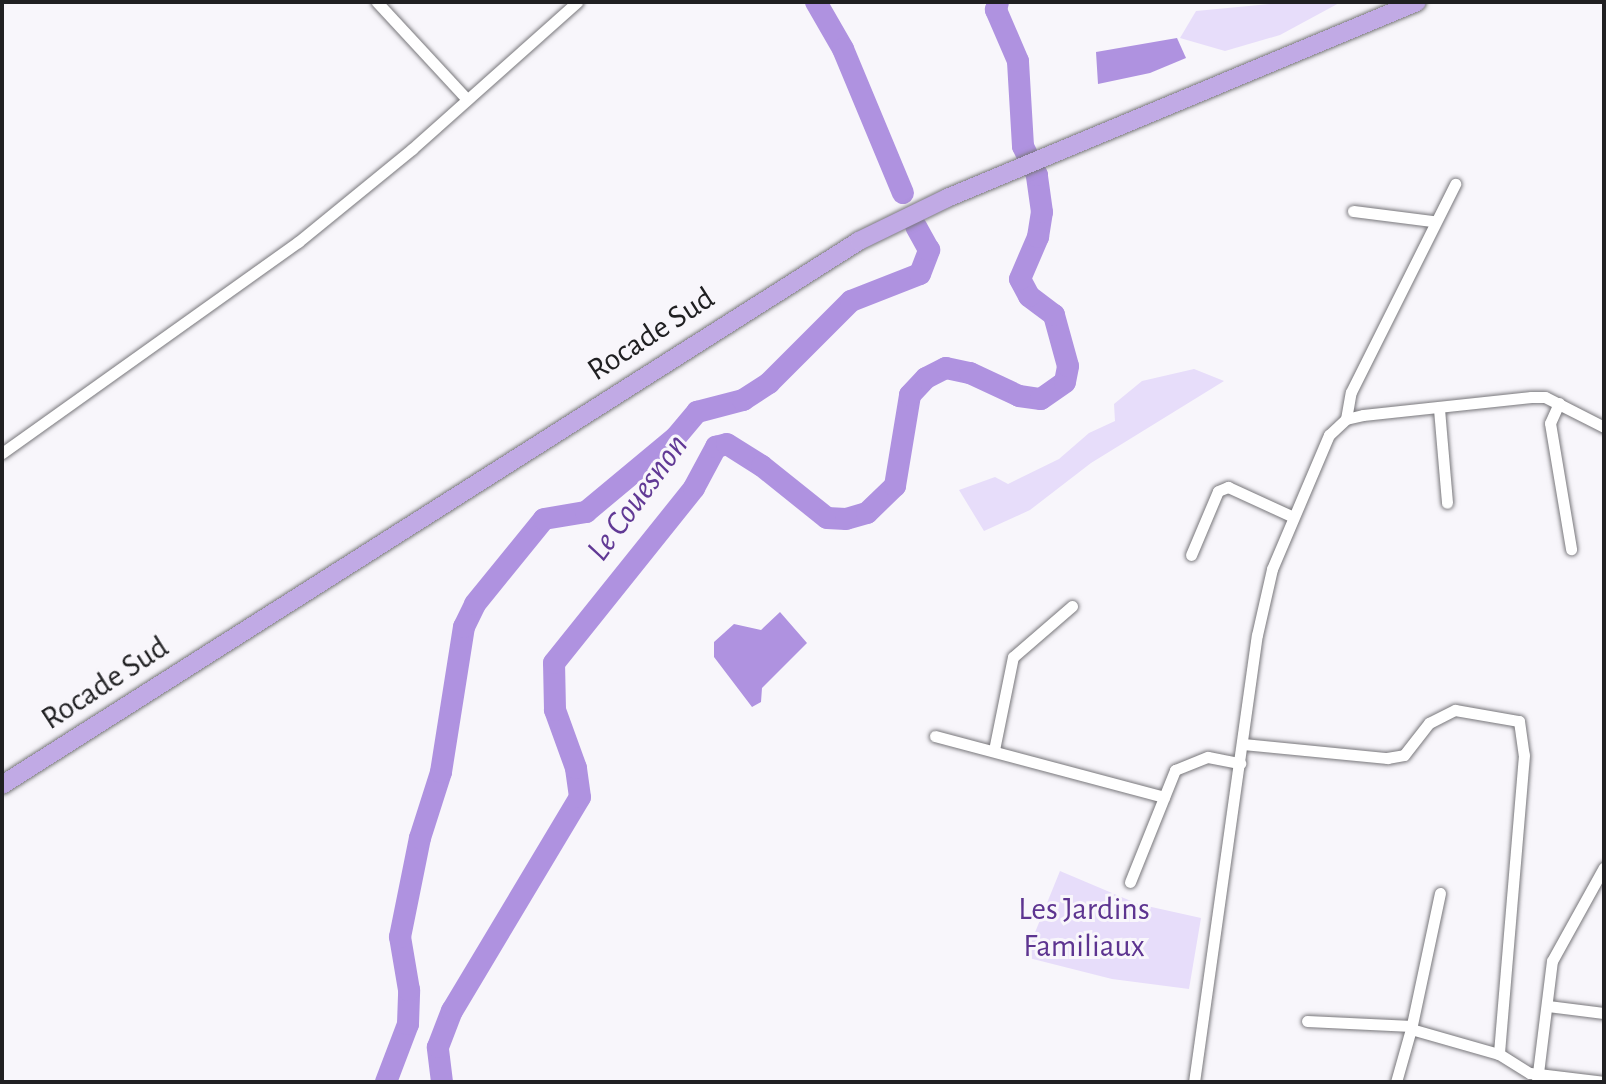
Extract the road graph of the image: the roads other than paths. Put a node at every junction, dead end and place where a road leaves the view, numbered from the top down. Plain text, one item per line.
1 (377, 2) edge
2 (577, 2) edge
3 (1404, 2) edge
4 (1417, 2) edge
5 (1377, 16) junction
6 (466, 98) junction
7 (1455, 184) dead end
8 (1353, 211) dead end
9 (1432, 221) junction
10 (1559, 403) junction
11 (1439, 409) junction
12 (1346, 419) junction
13 (1604, 427) edge
14 (2, 453) edge
15 (1447, 503) dead end
16 (1291, 516) junction
17 (1571, 549) dead end
18 (1191, 555) dead end
19 (1072, 606) dead end
20 (935, 736) dead end
21 (1243, 744) junction
22 (994, 750) junction
23 (1240, 763) junction
24 (2, 785) edge
25 (1164, 797) junction
26 (1604, 867) edge
27 (1130, 882) dead end
28 (1440, 893) dead end
29 (1548, 1006) junction
30 (1604, 1013) edge
31 (1307, 1021) dead end
32 (1412, 1028) junction
33 (1499, 1054) junction
34 (1538, 1078) edge
35 (1194, 1082) edge
36 (1396, 1082) edge
37 (1604, 1082) edge

1 - 6 street
2 - 6 street
3 - 5 main road, Rocade Sud
4 - 5 main road, Rocade Sud
5 - 24 main road, Rocade Sud
6 - 14 street
7 - 9 street
8 - 9 street
9 - 12 street
10 - 11 street
10 - 13 street
10 - 17 street
11 - 12 street
11 - 15 street
12 - 16 street
16 - 18 street
16 - 21 street
19 - 22 street
20 - 22 street
21 - 23 street
21 - 33 street
22 - 25 street
23 - 25 street
23 - 35 street
25 - 27 street
26 - 29 street
28 - 32 street
29 - 30 street
29 - 34 street
31 - 32 street
32 - 33 street
32 - 36 street
33 - 34 street
34 - 37 street

